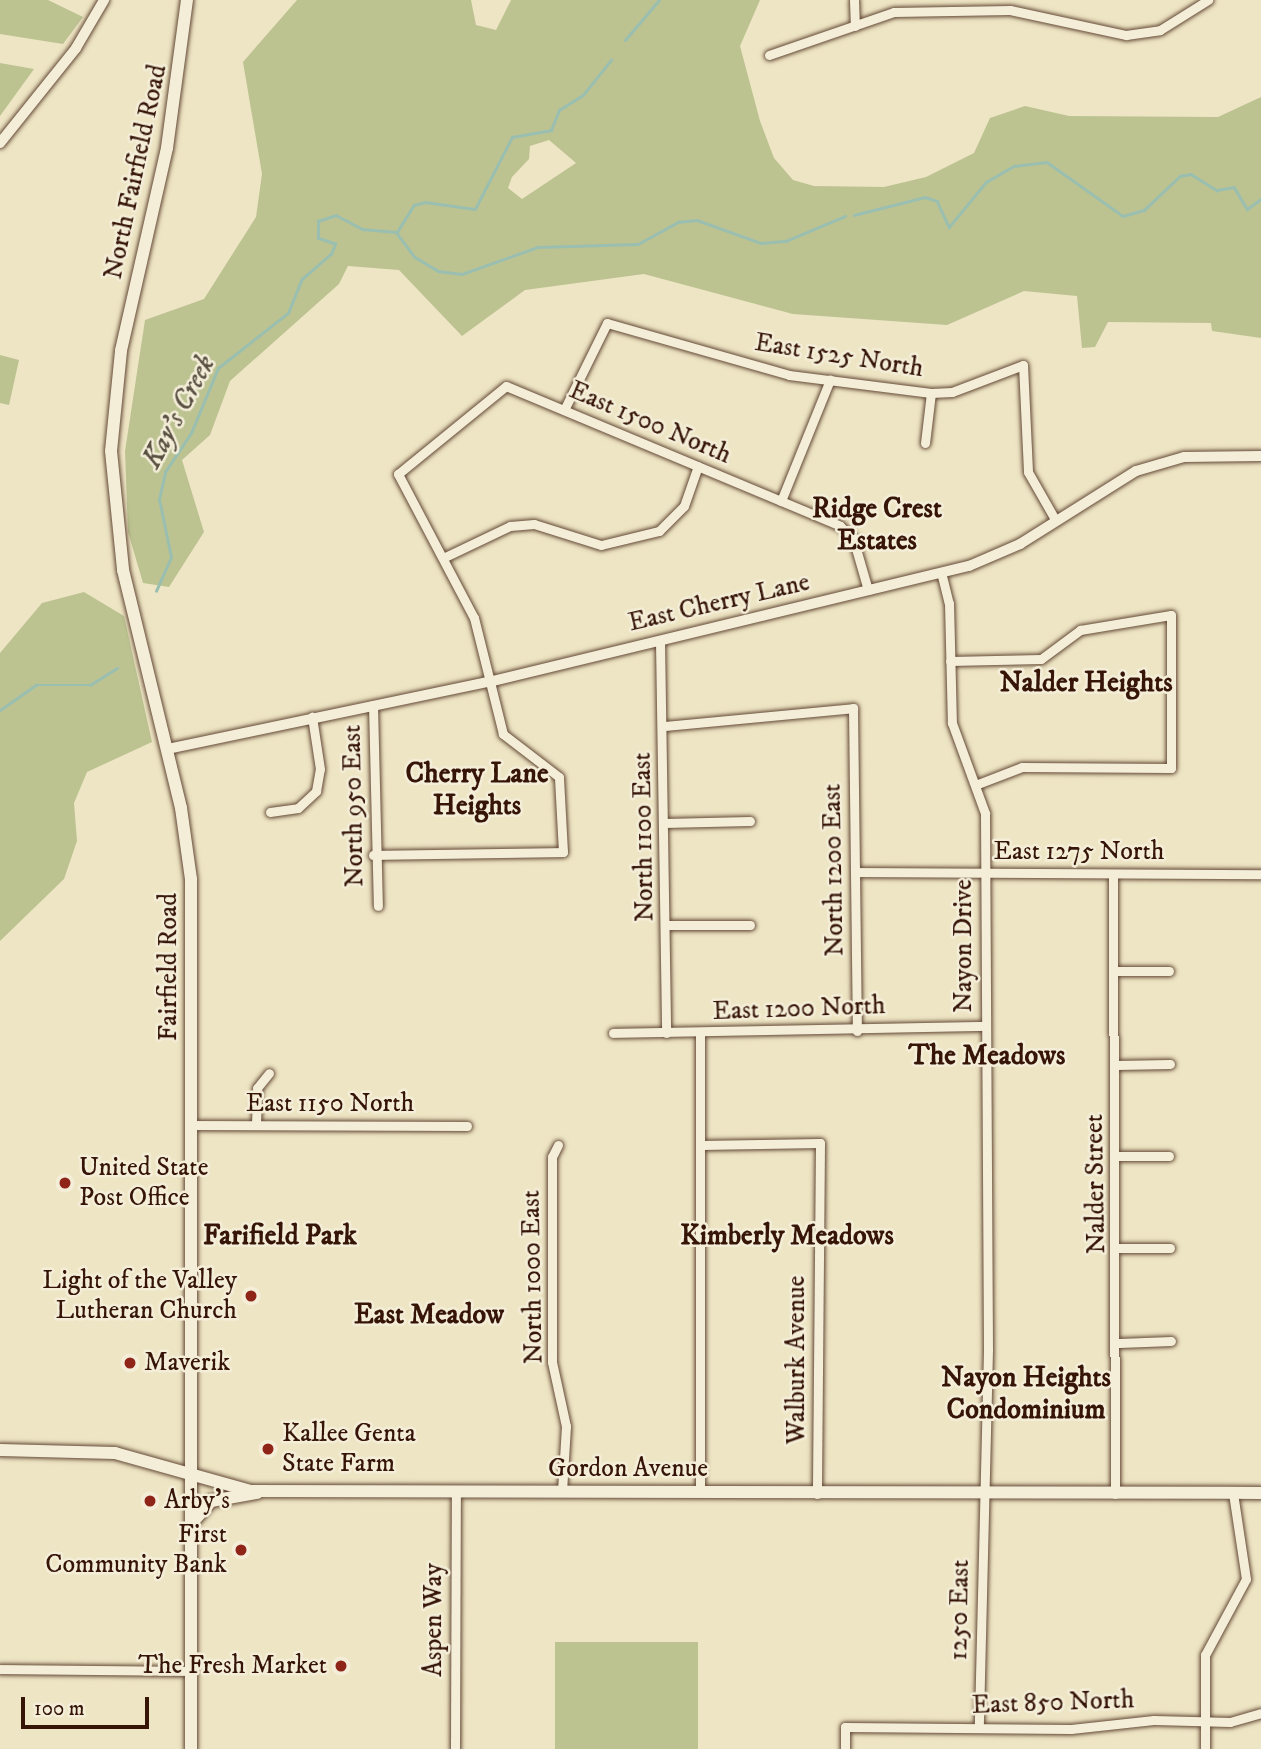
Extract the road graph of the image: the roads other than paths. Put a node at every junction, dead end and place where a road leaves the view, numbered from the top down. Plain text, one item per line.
1 (104, 0) edge
2 (187, 0) edge
3 (854, 0) edge
4 (1208, 0) edge
5 (951, 5) edge
6 (855, 26) junction
7 (769, 55) dead end
8 (0, 143) edge
9 (121, 351) joint
10 (830, 380) junction
11 (931, 393) junction
12 (564, 410) junction
13 (925, 443) dead end
14 (1261, 456) edge
15 (698, 466) junction
16 (781, 501) junction
17 (1056, 521) junction
18 (445, 557) junction
19 (941, 572) junction
20 (868, 590) junction
21 (660, 640) junction
22 (950, 661) junction
23 (489, 682) junction
24 (373, 705) junction
25 (312, 717) junction
26 (664, 726) junction
27 (167, 749) junction
28 (978, 784) junction
29 (270, 812) dead end
30 (750, 821) dead end
31 (664, 823) junction
32 (373, 855) junction
33 (855, 872) junction
34 (985, 873) junction
35 (1113, 874) junction
36 (1261, 874) edge
37 (377, 906) dead end
38 (666, 925) junction
39 (750, 925) dead end
40 (1114, 971) junction
41 (1169, 971) dead end
42 (986, 1026) junction
43 (857, 1031) junction
44 (666, 1032) junction
45 (700, 1032) junction
46 (612, 1033) dead end
47 (1170, 1064) dead end
48 (1116, 1065) junction
49 (269, 1073) dead end
50 (256, 1124) junction
51 (193, 1125) junction
52 (467, 1126) dead end
53 (701, 1145) junction
54 (558, 1146) dead end
55 (1117, 1156) junction
56 (1169, 1156) dead end
57 (1118, 1248) junction
58 (1170, 1248) dead end
59 (1171, 1341) dead end
60 (1119, 1343) junction
61 (0, 1450) edge
62 (192, 1474) junction
63 (262, 1491) junction
64 (456, 1491) junction
65 (562, 1491) junction
66 (700, 1492) junction
67 (1233, 1493) junction
68 (1261, 1493) edge
69 (817, 1494) junction
70 (985, 1494) junction
71 (1115, 1494) junction
72 (192, 1523) junction
73 (0, 1669) edge
74 (191, 1671) junction
75 (1261, 1713) edge
76 (1205, 1722) junction
77 (979, 1728) junction
78 (191, 1749) edge
79 (455, 1749) edge
80 (845, 1749) edge
81 (1205, 1749) edge

1 - 8 street
2 - 9 main road, North Fairfield Road
3 - 6 street
4 - 5 street
5 - 6 street
6 - 7 street
9 - 27 main road, Fairfield Road
10 - 11 street, East 1525 North
10 - 12 street, East 1525 North
10 - 16 street
11 - 13 street
11 - 17 street, East 1525 North
12 - 15 street, East 1500 North
12 - 18 street, East 1500 North
14 - 17 street, East Cherry Lane
15 - 16 street, East 1500 North
15 - 18 street
16 - 20 street, East 1500 North
17 - 19 street, East Cherry Lane
18 - 23 street
19 - 20 street, East Cherry Lane
19 - 22 street, Nayon Drive
20 - 21 street, East Cherry Lane
21 - 23 street, East Cherry Lane
21 - 26 street, North 1100 East
22 - 28 street, Nayon Drive
22 - 28 street
23 - 24 street, East Cherry Lane
23 - 32 street
24 - 25 street, East Cherry Lane
24 - 32 street, North 950 East
25 - 27 street, East Cherry Lane
25 - 29 street
26 - 31 street, North 1100 East
26 - 33 street, North 1200 East
27 - 51 main road, Fairfield Road
28 - 34 street, Nayon Drive
30 - 31 street
31 - 38 street, North 1100 East
32 - 37 street, North 950 East
33 - 34 street, East 1275 North
33 - 43 street, North 1200 East
34 - 35 street, East 1275 North
34 - 42 street, Nayon Drive
35 - 36 street, East 1275 North
35 - 40 street, Nalder Street
38 - 39 street
38 - 44 street, North 1100 East
40 - 41 street
40 - 48 street, Nalder Street
42 - 43 street, East 1200 North
42 - 70 street, Nayon Drive
43 - 45 street, East 1200 North
44 - 45 street, East 1200 North
44 - 46 street, East 1200 North
45 - 53 street
47 - 48 street
48 - 55 street, Nalder Street
49 - 50 street
50 - 51 street, East 1150 North
50 - 52 street, East 1150 North
51 - 62 main road, Fairfield Road
53 - 66 street
53 - 69 street, Walburk Avenue
54 - 65 street, North 1000 East
55 - 56 street
55 - 57 street, Nalder Street
57 - 58 street
57 - 60 street, Nalder Street
59 - 60 street
60 - 71 street, Nalder Street
61 - 62 main road, Gordon Avenue
62 - 63 main road, Gordon Avenue
62 - 72 main road, Fairfield Road
63 - 64 main road, Gordon Avenue
63 - 72 main road
64 - 65 main road, Gordon Avenue
64 - 79 street, Aspen Way
65 - 66 main road, Gordon Avenue
66 - 69 main road, Gordon Avenue
67 - 68 main road, Gordon Avenue
67 - 71 main road, Gordon Avenue
67 - 76 street
69 - 70 main road, Gordon Avenue
70 - 71 main road, Gordon Avenue
70 - 77 street, 1250 East
72 - 74 main road, Fairfield Road
73 - 74 street
74 - 78 main road
75 - 76 street, East 850 North
76 - 77 street, East 850 North
76 - 81 street
77 - 80 street, East 850 North

